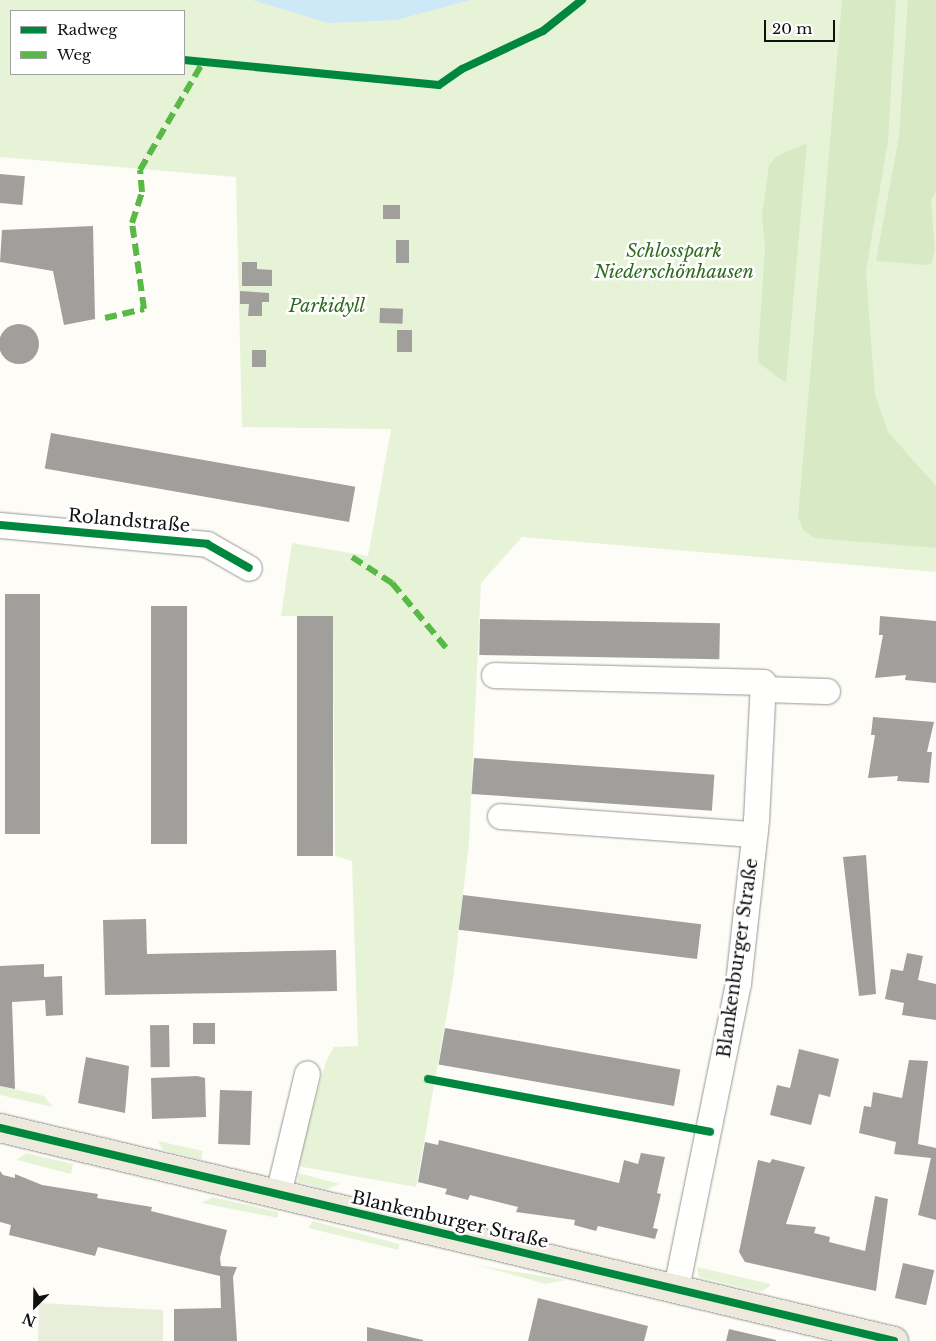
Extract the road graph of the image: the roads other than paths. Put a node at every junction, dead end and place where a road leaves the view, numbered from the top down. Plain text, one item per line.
1 (0, 525) edge
2 (249, 568) dead end
3 (494, 675) dead end
4 (762, 686) junction
5 (828, 691) dead end
6 (500, 816) dead end
7 (754, 834) junction
8 (308, 1073) dead end
9 (0, 1128) edge
10 (278, 1194) junction
11 (676, 1289) junction
12 (876, 1339) edge

1 - 2 street, Rolandstraße
3 - 4 street
4 - 5 street
4 - 7 street, Blankenburger Straße
6 - 7 street
7 - 11 street, Blankenburger Straße
8 - 10 street
9 - 10 main road, Blankenburger Straße
10 - 11 main road, Blankenburger Straße
11 - 12 main road, Blankenburger Straße

